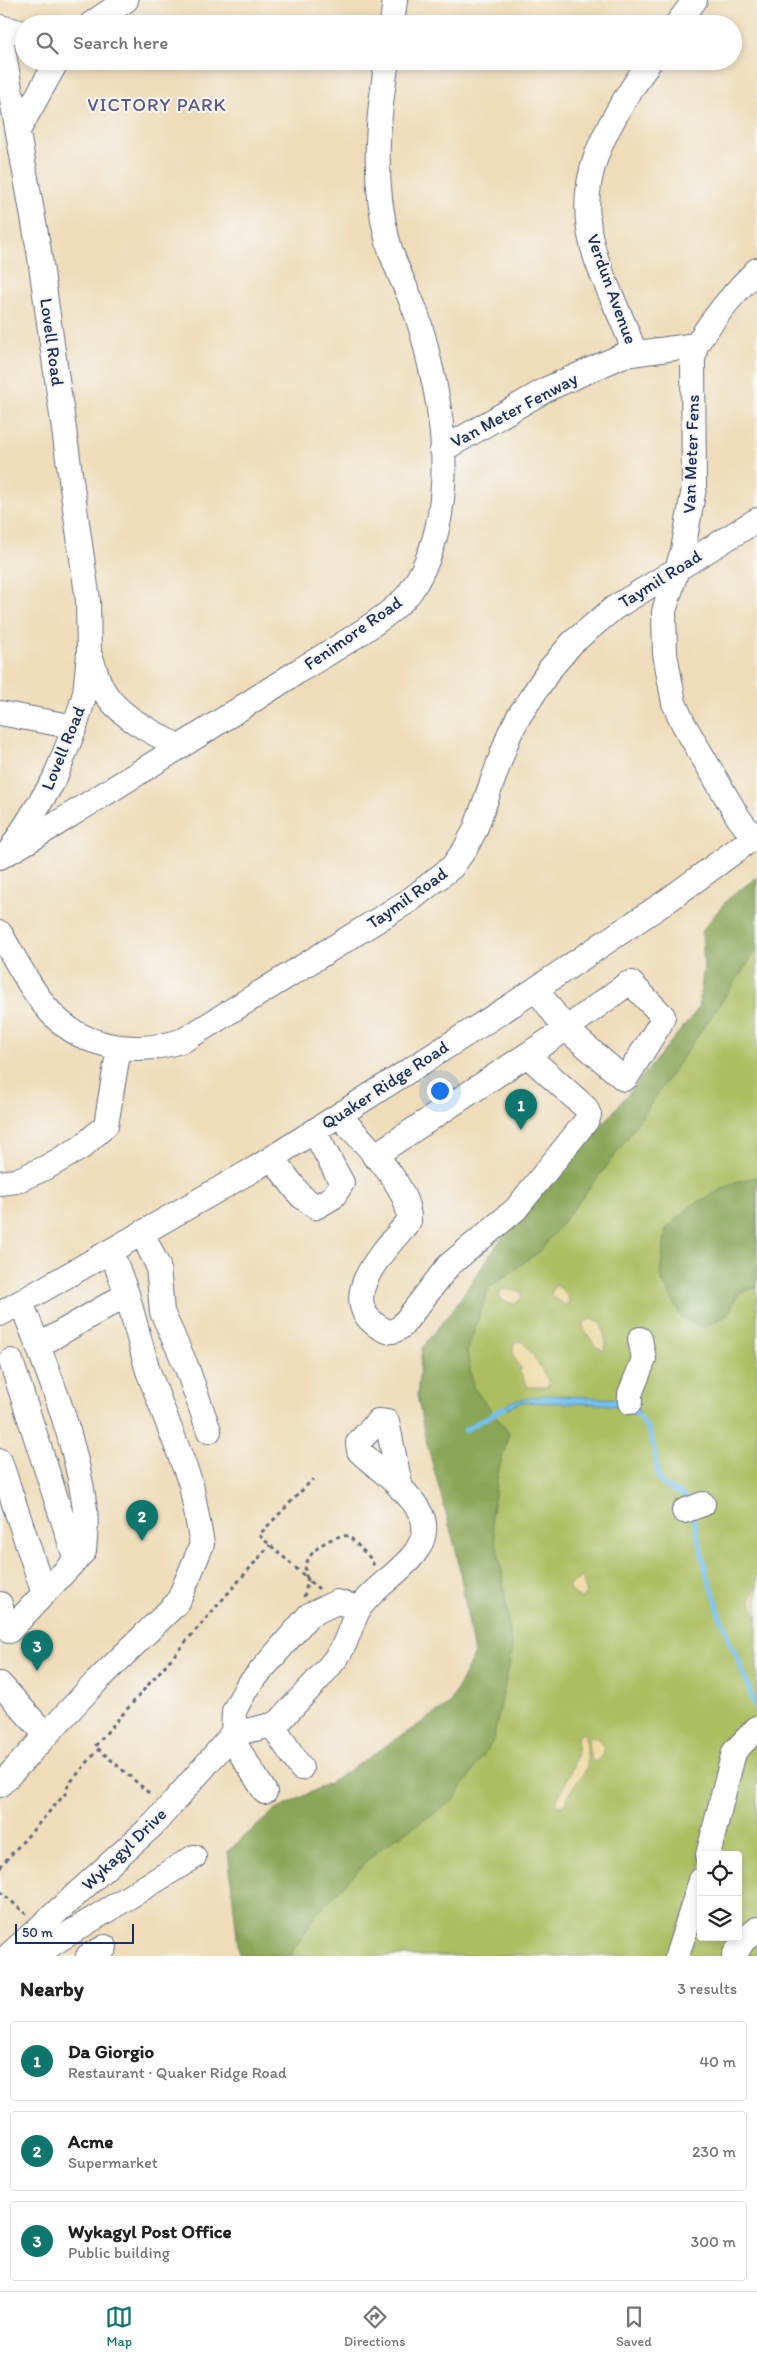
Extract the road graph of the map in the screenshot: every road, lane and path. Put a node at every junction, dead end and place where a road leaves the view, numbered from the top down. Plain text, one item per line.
1 (126, 0) edge
2 (395, 0) edge
3 (695, 0) edge
4 (104, 15) edge
5 (393, 15) edge
6 (684, 15) edge
7 (0, 27) edge
8 (15, 31) edge
9 (0, 32) edge
10 (52, 70) edge
11 (386, 70) edge
12 (644, 70) edge
13 (18, 129) junction
14 (757, 270) edge
15 (696, 345) junction
16 (635, 353) junction
17 (442, 450) junction
18 (757, 520) edge
19 (677, 567) junction
20 (89, 654) junction
21 (0, 713) edge
22 (75, 727) junction
23 (180, 747) junction
24 (755, 836) edge
25 (4, 855) edge
26 (0, 933) edge
27 (536, 989) junction
28 (119, 1047) junction
29 (527, 1054) junction
30 (339, 1115) junction
31 (314, 1131) junction
32 (374, 1156) junction
33 (272, 1158) junction
34 (0, 1183) edge
35 (142, 1233) junction
36 (111, 1251) junction
37 (127, 1294) junction
38 (10, 1309) edge
39 (640, 1339) dead end
40 (38, 1346) junction
41 (6, 1363) edge
42 (631, 1414) dead end
43 (209, 1432) dead end
44 (0, 1461) edge
45 (313, 1479) dead end
46 (401, 1490) dead end
47 (270, 1545) junction
48 (76, 1560) junction
49 (375, 1570) dead end
50 (308, 1579) junction
51 (44, 1594) junction
52 (325, 1594) dead end
53 (0, 1604) edge
54 (302, 1605) dead end
55 (359, 1608) junction
56 (4, 1637) edge
57 (0, 1684) edge
58 (272, 1725) junction
59 (757, 1728) edge
60 (231, 1735) junction
61 (46, 1736) junction
62 (99, 1749) junction
63 (301, 1768) dead end
64 (0, 1785) edge
65 (265, 1792) dead end
66 (149, 1793) dead end
67 (709, 1851) edge
68 (194, 1857) dead end
69 (0, 1867) edge
70 (0, 1891) edge
71 (697, 1893) edge
72 (28, 1916) dead end
73 (757, 1930) edge
74 (8, 1956) edge
75 (39, 1956) edge
76 (677, 1956) edge
77 (734, 1956) edge

1 - 4 street
2 - 5 street
3 - 6 street
7 - 8 street
9 - 13 street, Lovell Road
10 - 13 street
11 - 17 street, Fenimore Road
12 - 16 street, Verdun Avenue
13 - 20 street, Lovell Road
14 - 15 street
15 - 16 street, Van Meter Fenway
15 - 19 street, Van Meter Fens
16 - 17 street, Van Meter Fenway
17 - 23 street, Fenimore Road
18 - 19 street, Taymil Road
19 - 24 street, Van Meter Fens
19 - 28 street, Taymil Road
20 - 22 street, Lovell Road
20 - 23 street, Lovell Road
21 - 22 street
22 - 25 street, Lovell Road
23 - 25 street, Fenimore Road
24 - 27 street, Quaker Ridge Road
26 - 28 street, Taymil Road
27 - 29 street
27 - 30 street, Quaker Ridge Road
28 - 34 street
29 - 32 street
29 - 32 street
30 - 31 street, Quaker Ridge Road
30 - 32 street
31 - 33 street, Quaker Ridge Road
31 - 33 street
33 - 35 street, Quaker Ridge Road
35 - 36 street, Quaker Ridge Road
35 - 43 street
36 - 37 street
36 - 38 street, Quaker Ridge Road
37 - 40 street
37 - 61 street
38 - 40 street
38 - 41 street
39 - 42 street
40 - 48 street
41 - 48 street
44 - 51 street
45 - 47 path
46 - 55 street
47 - 50 path
47 - 62 path
48 - 51 street
49 - 50 path
50 - 52 path
50 - 54 path
51 - 56 street
53 - 56 street
55 - 58 street
55 - 60 street
57 - 61 street
58 - 60 street
58 - 63 street
59 - 67 street
60 - 65 street
60 - 74 street, Wykagyl Drive
61 - 64 street
62 - 66 path
62 - 69 path
68 - 75 street
70 - 72 path
71 - 76 street
73 - 77 street

